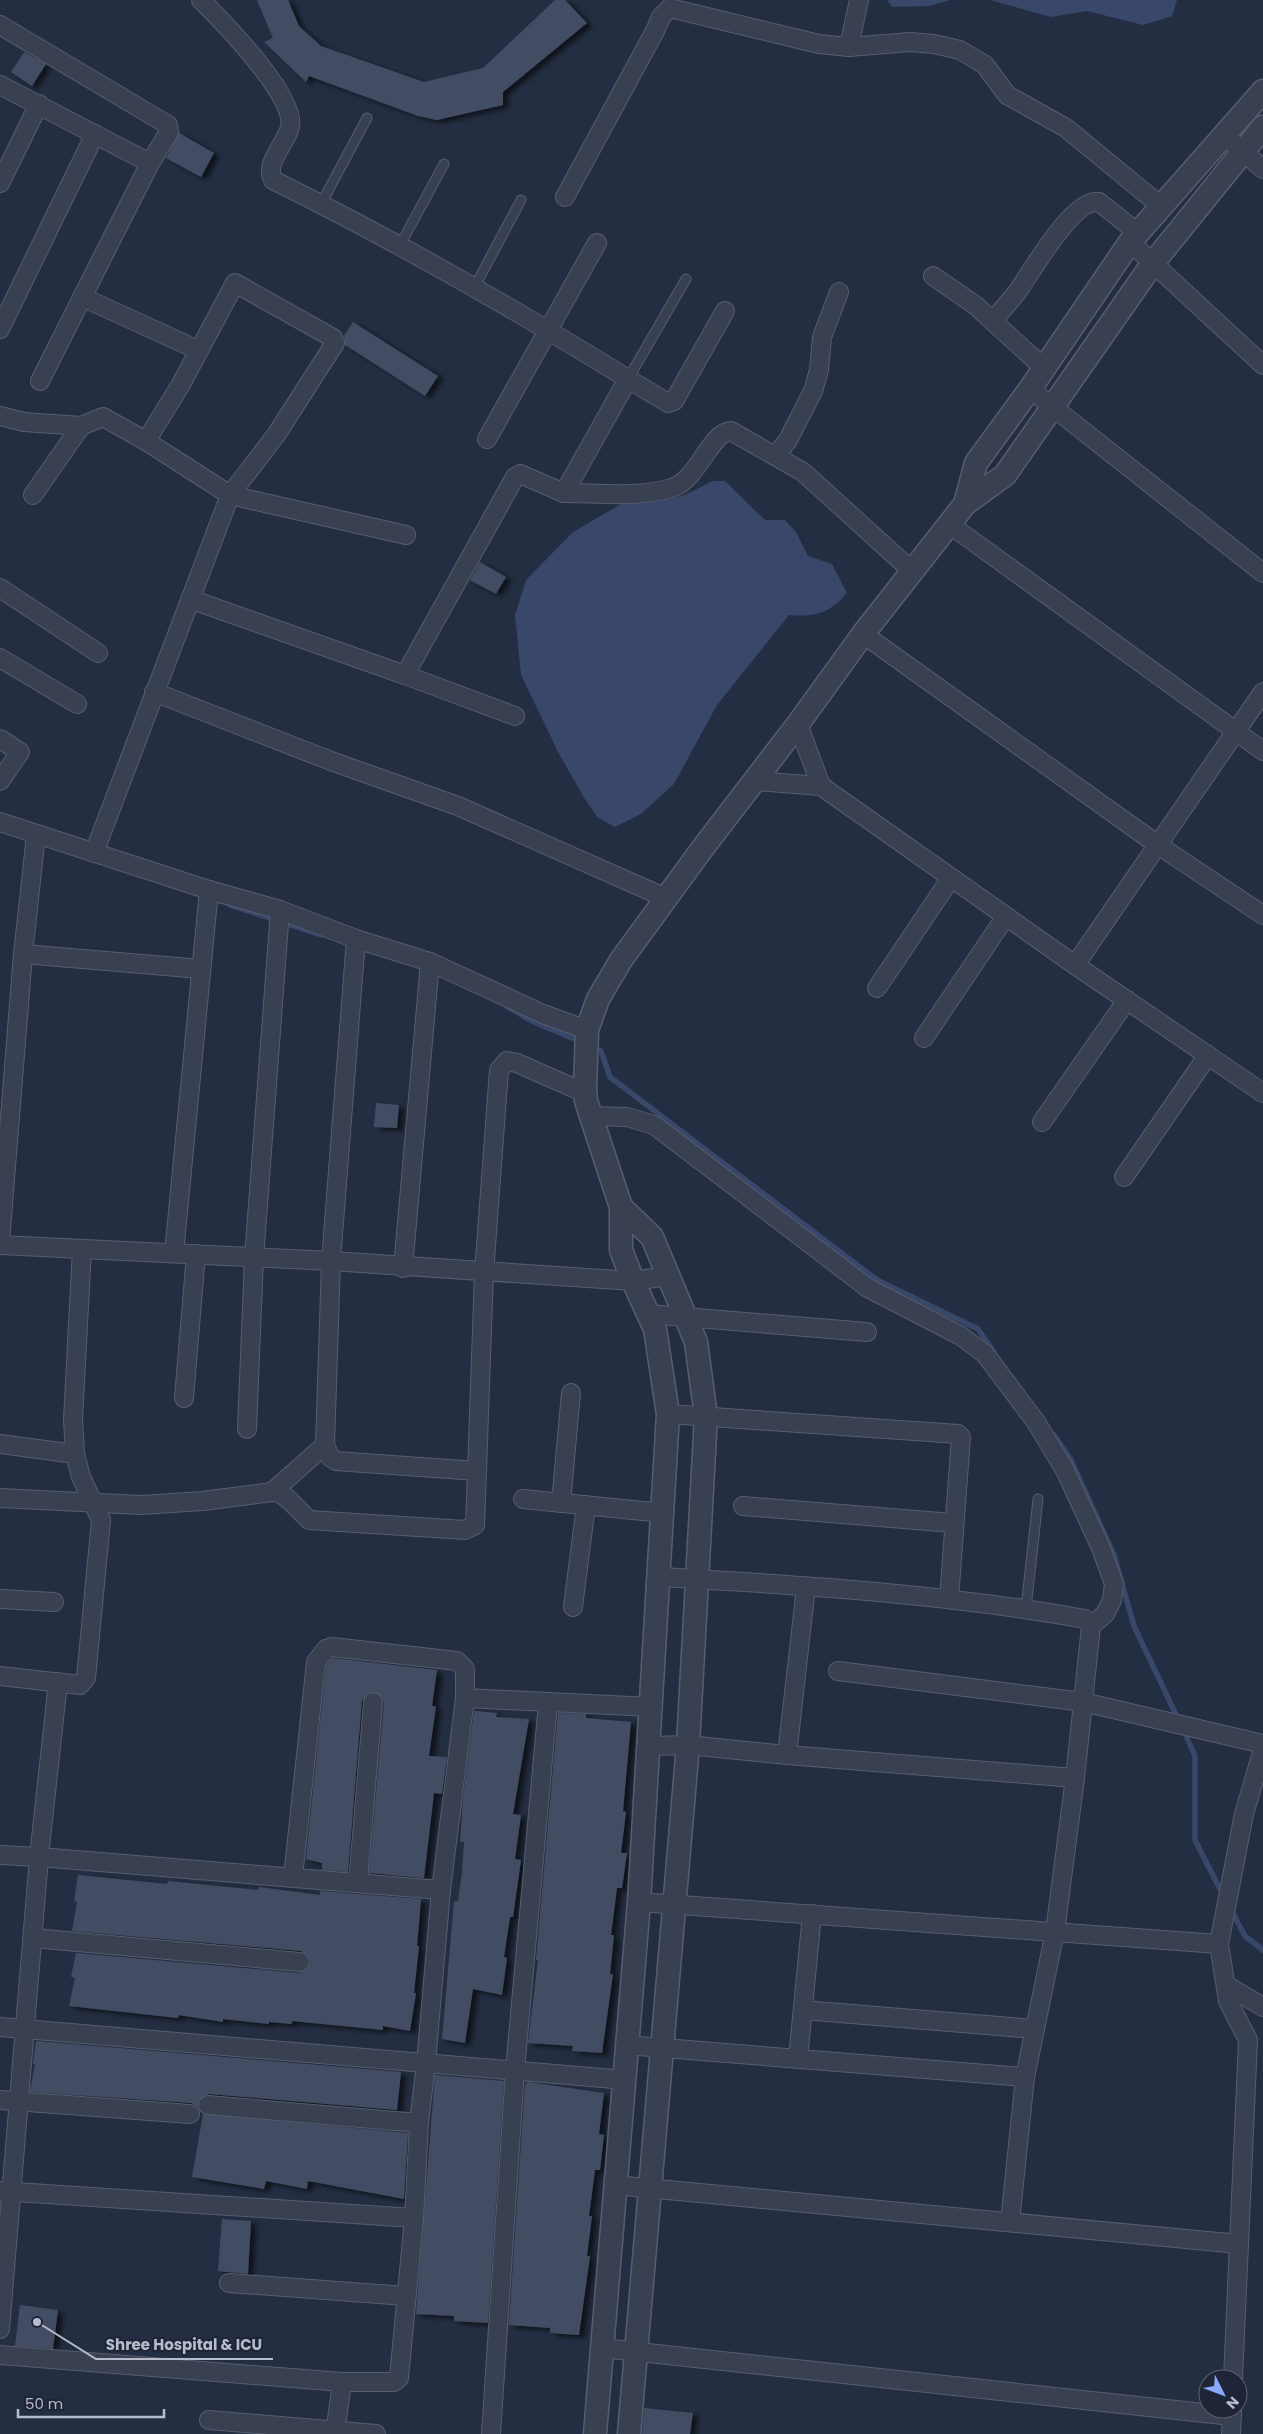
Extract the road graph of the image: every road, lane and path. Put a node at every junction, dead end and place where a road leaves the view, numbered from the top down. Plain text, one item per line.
1 (201, 0) edge
2 (859, 0) edge
3 (0, 25) edge
4 (849, 48) junction
5 (0, 85) edge
6 (1263, 91) edge
7 (39, 104) junction
8 (367, 118) dead end
9 (1263, 128) edge
10 (95, 134) junction
11 (1225, 136) junction
12 (1243, 152) junction
13 (150, 163) junction
14 (444, 164) dead end
15 (1263, 169) edge
16 (0, 183) edge
17 (565, 197) dead end
18 (521, 200) dead end
19 (321, 204) junction
20 (1162, 206) junction
21 (1134, 238) junction
22 (597, 243) dead end
23 (399, 247) junction
24 (1153, 263) junction
25 (933, 276) dead end
26 (686, 279) dead end
27 (474, 288) junction
28 (839, 292) dead end
29 (82, 297) junction
30 (725, 311) dead end
31 (993, 321) junction
32 (0, 329) edge
33 (549, 330) junction
34 (187, 345) dead end
35 (1263, 365) edge
36 (1044, 368) junction
37 (628, 379) junction
38 (40, 381) dead end
39 (1030, 389) junction
40 (1054, 408) junction
41 (0, 416) edge
42 (81, 426) junction
43 (487, 439) dead end
44 (146, 440) junction
45 (776, 455) junction
46 (564, 493) junction
47 (33, 495) dead end
48 (230, 495) junction
49 (965, 504) junction
50 (949, 524) junction
51 (406, 535) dead end
52 (912, 572) junction
53 (1263, 573) edge
54 (0, 588) edge
55 (190, 598) junction
56 (862, 634) junction
57 (98, 653) dead end
58 (0, 658) edge
59 (405, 675) junction
60 (154, 692) junction
61 (1263, 692) edge
62 (77, 704) dead end
63 (515, 716) dead end
64 (798, 724) junction
65 (1235, 732) junction
66 (0, 738) edge
67 (1263, 750) edge
68 (0, 781) edge
69 (754, 781) junction
70 (821, 786) junction
71 (0, 822) edge
72 (36, 834) junction
73 (1158, 845) junction
74 (94, 853) junction
75 (951, 878) junction
76 (209, 890) junction
77 (666, 898) junction
78 (280, 910) junction
79 (1263, 915) edge
80 (1006, 916) junction
81 (356, 939) junction
82 (23, 954) junction
83 (430, 962) junction
84 (1076, 965) junction
85 (201, 969) junction
86 (877, 988) dead end
87 (1127, 1000) junction
88 (587, 1035) junction
89 (924, 1038) dead end
90 (1208, 1055) junction
91 (585, 1090) junction
92 (1263, 1092) edge
93 (592, 1116) junction
94 (1042, 1122) dead end
95 (1124, 1177) dead end
96 (621, 1207) junction
97 (0, 1243) edge
98 (82, 1249) junction
99 (174, 1253) junction
100 (196, 1254) junction
101 (254, 1258) junction
102 (331, 1261) junction
103 (403, 1268) junction
104 (484, 1272) junction
105 (668, 1276) junction
106 (632, 1281) junction
107 (648, 1314) junction
108 (685, 1316) junction
109 (868, 1332) dead end
110 (571, 1393) dead end
111 (184, 1398) dead end
112 (668, 1414) junction
113 (706, 1416) junction
114 (247, 1429) dead end
115 (0, 1444) edge
116 (325, 1445) junction
117 (74, 1454) junction
118 (477, 1471) junction
119 (272, 1492) junction
120 (0, 1498) edge
121 (522, 1499) dead end
122 (1038, 1499) dead end
123 (561, 1503) junction
124 (94, 1504) junction
125 (586, 1505) junction
126 (743, 1506) dead end
127 (663, 1513) junction
128 (954, 1523) junction
129 (660, 1577) junction
130 (698, 1579) junction
131 (806, 1587) junction
132 (0, 1599) edge
133 (949, 1599) junction
134 (54, 1602) dead end
135 (574, 1607) dead end
136 (1026, 1608) junction
137 (1092, 1626) junction
138 (838, 1671) dead end
139 (0, 1676) edge
140 (58, 1682) junction
141 (465, 1698) junction
142 (374, 1702) dead end
143 (1083, 1702) junction
144 (548, 1703) junction
145 (652, 1707) junction
146 (1263, 1744) edge
147 (688, 1745) junction
148 (650, 1746) junction
149 (1263, 1750) edge
150 (787, 1756) junction
151 (1075, 1778) junction
152 (0, 1855) edge
153 (39, 1857) junction
154 (293, 1876) junction
155 (358, 1882) junction
156 (441, 1890) junction
157 (639, 1902) junction
158 (676, 1904) junction
159 (812, 1914) junction
160 (1055, 1932) junction
161 (33, 1938) junction
162 (1219, 1944) junction
163 (300, 1962) dead end
164 (1226, 1985) junction
165 (1263, 2007) edge
166 (803, 2010) junction
167 (0, 2027) edge
168 (26, 2029) junction
169 (1035, 2029) junction
170 (626, 2045) junction
171 (662, 2048) junction
172 (798, 2059) junction
173 (426, 2063) junction
174 (515, 2070) junction
175 (1025, 2077) junction
176 (626, 2080) junction
177 (0, 2100) edge
178 (18, 2100) junction
179 (208, 2105) dead end
180 (190, 2114) dead end
181 (419, 2123) junction
182 (615, 2185) junction
183 (650, 2188) junction
184 (6, 2191) edge
185 (414, 2218) junction
186 (1010, 2222) junction
187 (1239, 2244) junction
188 (229, 2283) dead end
189 (406, 2296) junction
190 (0, 2329) edge
191 (602, 2348) junction
192 (634, 2352) junction
193 (0, 2355) edge
194 (1233, 2369) edge
195 (342, 2382) junction
196 (1198, 2409) edge
197 (1232, 2419) edge
198 (209, 2420) dead end
199 (335, 2433) edge
200 (376, 2434) edge
201 (491, 2434) edge
202 (595, 2434) edge
203 (629, 2434) edge
204 (1231, 2434) edge

1 - 19 street
2 - 4 street
3 - 13 street
4 - 17 street
4 - 20 street
5 - 7 street
6 - 11 street
7 - 10 street
7 - 16 street
8 - 19 lane
9 - 12 street
10 - 13 street
10 - 32 street
11 - 12 street
11 - 20 street
12 - 15 street
12 - 24 street
13 - 29 street
14 - 23 lane
18 - 27 lane
19 - 23 street
20 - 21 street
21 - 24 street
21 - 31 street
21 - 36 street
22 - 33 street
23 - 27 street
24 - 35 street
24 - 40 street
25 - 31 street
26 - 37 lane
27 - 33 street
28 - 45 street
29 - 34 street
29 - 38 street
30 - 37 street
31 - 36 street
33 - 37 street
33 - 43 street
36 - 39 street
37 - 46 street
39 - 40 street
39 - 49 street
40 - 49 street
40 - 53 street
41 - 42 street
42 - 44 street
42 - 47 street
44 - 48 street
44 - 48 street
45 - 46 street
45 - 52 street
46 - 59 street
48 - 51 street
48 - 55 street
49 - 50 street
50 - 52 street
50 - 65 street
52 - 56 street
54 - 57 street
55 - 59 street
55 - 60 street
56 - 64 street
56 - 73 street
58 - 62 street
59 - 63 street
60 - 74 street
60 - 77 street
61 - 65 street
64 - 69 street
64 - 70 street
65 - 67 street
65 - 73 street
66 - 68 street
69 - 70 street
69 - 77 street
70 - 75 street
71 - 72 street
72 - 74 street
72 - 82 street
73 - 79 street
73 - 84 street
74 - 76 street
75 - 80 street
75 - 86 street
76 - 78 street
76 - 85 street
77 - 88 street
78 - 81 street
78 - 101 street
80 - 84 street
80 - 89 street
81 - 83 street
81 - 102 street
82 - 85 street
82 - 97 street
83 - 88 street
83 - 103 street
84 - 87 street
85 - 99 street
87 - 90 street
87 - 94 street
88 - 91 street
90 - 92 street
90 - 95 street
91 - 93 street
91 - 104 street
93 - 96 street
93 - 137 street
96 - 105 street
96 - 106 street
97 - 98 street
98 - 99 street
98 - 117 street
99 - 100 street
100 - 101 street
100 - 111 street
101 - 102 street
101 - 114 street
102 - 103 street
102 - 116 street
103 - 104 street
104 - 106 street
104 - 118 street
105 - 106 street
105 - 108 street
106 - 107 street
107 - 108 street
107 - 112 street
108 - 109 street
108 - 113 street
110 - 123 street
112 - 113 street
112 - 127 street
113 - 128 street
113 - 130 street
115 - 117 street
116 - 118 street
116 - 119 street
117 - 124 street
118 - 119 street
119 - 124 street
120 - 124 street
121 - 123 street
122 - 136 lane
123 - 125 street
124 - 140 street
125 - 127 street
125 - 135 street
126 - 128 street
127 - 129 street
128 - 133 street
129 - 130 street
129 - 145 street
130 - 131 street
130 - 147 street
131 - 133 street
131 - 150 street
132 - 134 street
133 - 136 street
136 - 137 street
137 - 143 street
138 - 143 street
139 - 140 street
140 - 153 street
141 - 144 street
141 - 154 street
141 - 156 street
142 - 155 street
143 - 146 street
143 - 151 street
144 - 145 street
144 - 174 street
145 - 148 street
147 - 148 street
147 - 150 street
147 - 158 street
148 - 157 street
149 - 162 street
150 - 151 street
151 - 160 street
152 - 153 street
153 - 154 street
153 - 161 street
154 - 155 street
155 - 156 street
156 - 173 street
157 - 158 street
157 - 170 street
158 - 159 street
158 - 171 street
159 - 160 street
159 - 166 street
160 - 162 street
160 - 169 street
161 - 163 street
161 - 168 street
162 - 164 street
164 - 165 street
164 - 187 street
166 - 169 street
166 - 172 street
167 - 168 street
168 - 173 street
168 - 178 street
169 - 175 street
170 - 171 street
170 - 176 street
171 - 172 street
171 - 183 street
172 - 175 street
173 - 174 street
173 - 181 street
174 - 176 street
174 - 201 street
175 - 186 street
176 - 182 street
177 - 178 street
178 - 180 street
178 - 184 street
179 - 181 street
181 - 185 street
182 - 183 street
182 - 191 street
183 - 186 street
183 - 192 street
184 - 185 street
184 - 190 street
185 - 189 street
186 - 187 street
187 - 194 street
188 - 189 street
189 - 195 street
191 - 192 street
191 - 202 street
192 - 196 street
192 - 203 street
193 - 195 street
195 - 199 street
197 - 204 street
198 - 199 street
199 - 200 street

